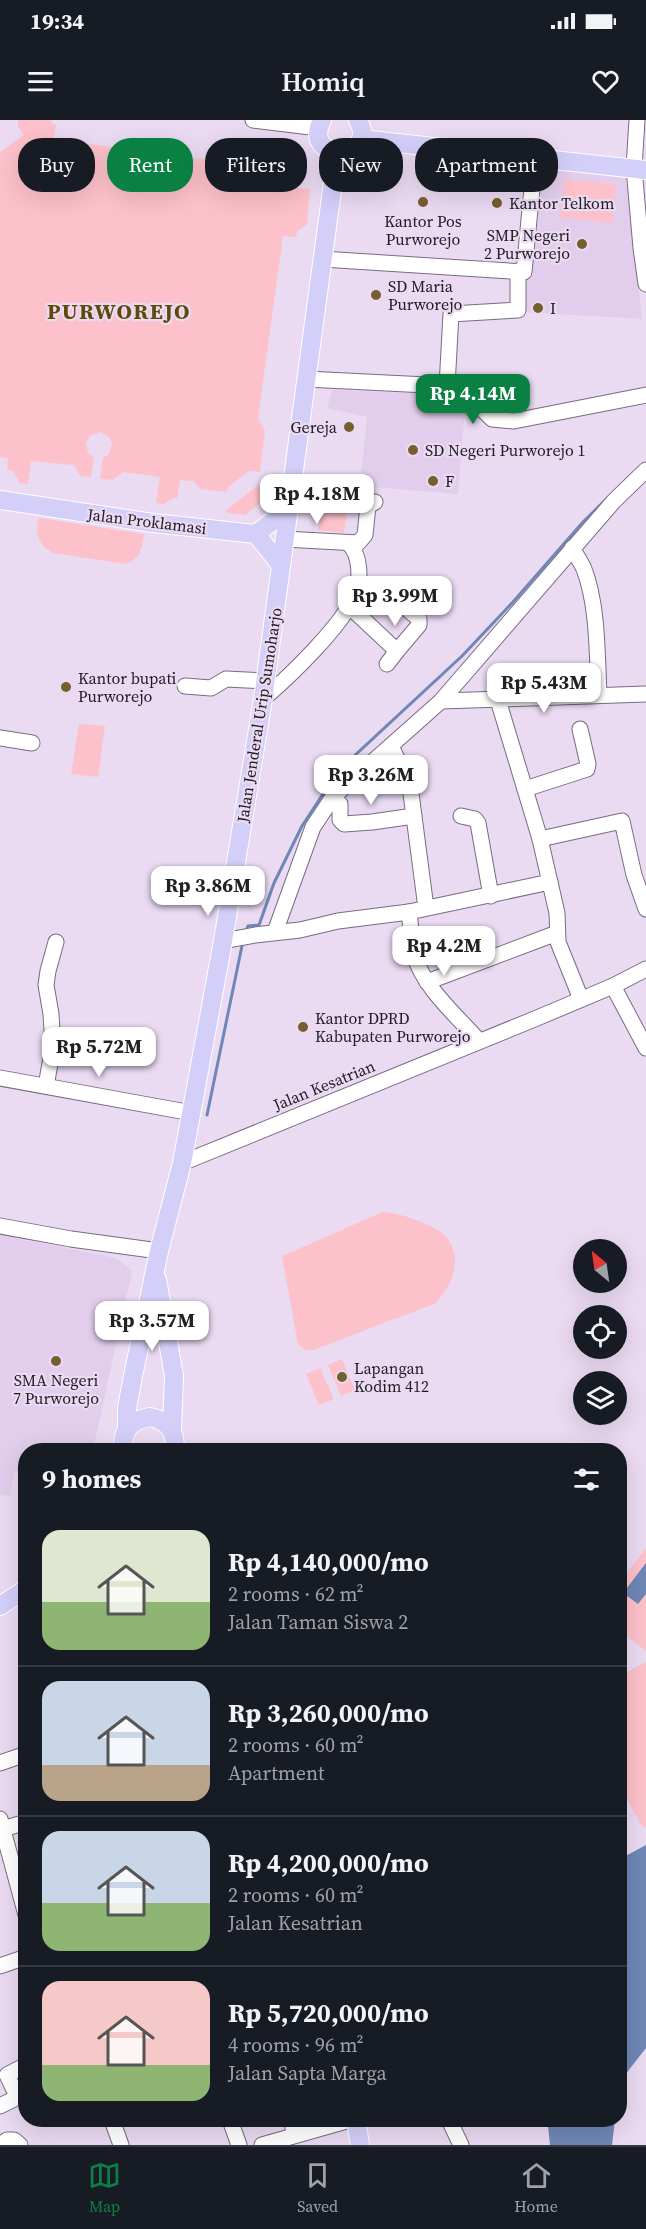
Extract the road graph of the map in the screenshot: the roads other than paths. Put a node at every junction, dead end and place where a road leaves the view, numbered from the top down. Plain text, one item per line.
1 (253, 120) edge
2 (358, 120) edge
3 (637, 120) edge
4 (321, 124) edge
5 (361, 138) edge
6 (558, 160) edge
7 (640, 169) edge
8 (331, 192) edge
9 (532, 192) edge
10 (322, 259) junction
11 (518, 271) junction
12 (646, 284) edge
13 (306, 379) junction
14 (447, 386) junction
15 (646, 395) edge
16 (646, 470) edge
17 (0, 500) edge
18 (375, 502) dead end
19 (287, 510) junction
20 (256, 534) junction
21 (284, 539) junction
22 (348, 543) junction
23 (572, 548) junction
24 (280, 564) junction
25 (352, 600) junction
26 (397, 651) junction
27 (387, 664) dead end
28 (266, 681) junction
29 (185, 686) dead end
30 (599, 694) junction
31 (646, 694) edge
32 (263, 699) junction
33 (498, 700) junction
34 (441, 701) junction
35 (580, 729) dead end
36 (0, 738) edge
37 (32, 743) dead end
38 (391, 746) junction
39 (525, 789) junction
40 (333, 797) junction
41 (414, 816) junction
42 (461, 816) dead end
43 (540, 839) junction
44 (550, 882) junction
45 (642, 883) edge
46 (491, 896) junction
47 (426, 908) junction
48 (646, 909) edge
49 (409, 912) junction
50 (275, 932) junction
51 (557, 933) junction
52 (228, 940) junction
53 (56, 942) dead end
54 (646, 969) edge
55 (427, 982) junction
56 (613, 986) junction
57 (581, 999) junction
58 (479, 1041) junction
59 (646, 1048) edge
60 (0, 1078) edge
61 (46, 1086) junction
62 (192, 1113) junction
63 (182, 1163) junction
64 (0, 1226) edge
65 (159, 1251) junction
66 (156, 1272) junction
67 (123, 1443) edge
68 (174, 1443) edge
69 (175, 1443) edge
70 (18, 1594) edge
71 (0, 1606) edge
72 (18, 1757) edge
73 (0, 1763) edge
74 (18, 1823) edge
75 (2, 1824) edge
76 (15, 1884) edge
77 (18, 1960) edge
78 (0, 1966) edge
79 (18, 2069) edge
80 (18, 2090) edge
81 (18, 2096) edge
82 (0, 2106) edge
83 (115, 2127) edge
84 (233, 2127) edge
85 (293, 2127) edge
86 (357, 2127) edge
87 (452, 2127) edge
88 (0, 2145) edge
89 (20, 2145) edge
90 (121, 2145) edge
91 (239, 2145) edge
92 (262, 2145) edge
93 (360, 2145) edge
94 (461, 2145) edge

1 - 4 street
2 - 5 main road
3 - 7 street
6 - 7 main road
7 - 12 street
8 - 10 main road, Jalan Jenderal Urip Sumoharjo
9 - 11 street
10 - 11 street
10 - 13 main road, Jalan Jenderal Urip Sumoharjo
11 - 14 street
13 - 14 street
13 - 19 main road, Jalan Jenderal Urip Sumoharjo
14 - 15 street
16 - 23 street
17 - 20 main road, Jalan Proklamasi
18 - 22 street
19 - 20 main road
19 - 21 main road, Jalan Jenderal Urip Sumoharjo
20 - 24 main road
21 - 22 street
21 - 24 main road, Jalan Jenderal Urip Sumoharjo
22 - 25 street
23 - 30 street
23 - 34 street
24 - 28 main road, Jalan Jenderal Urip Sumoharjo
25 - 26 street
25 - 26 street
25 - 32 street
26 - 27 street
28 - 29 street
28 - 32 main road, Jalan Jenderal Urip Sumoharjo
30 - 31 street
30 - 33 street
32 - 52 main road, Jalan Jenderal Urip Sumoharjo
33 - 34 street
33 - 39 street
34 - 38 street
35 - 39 street
36 - 37 street
38 - 40 street
38 - 41 street
39 - 43 street
40 - 41 street
40 - 50 street
41 - 47 street
42 - 46 street
43 - 44 street
43 - 45 street
44 - 46 street
44 - 51 street
45 - 48 street
46 - 47 street
47 - 49 street
49 - 50 street
49 - 55 street
50 - 52 street
51 - 55 street
51 - 57 street
52 - 62 main road, Jalan Jenderal Urip Sumoharjo
53 - 61 street
54 - 56 street, Jalan Kesatrian
55 - 58 street
56 - 57 street, Jalan Kesatrian
56 - 59 street
57 - 58 street, Jalan Kesatrian
58 - 63 street, Jalan Kesatrian
60 - 61 street
61 - 62 street
62 - 63 main road, Jalan Jenderal Urip Sumoharjo
63 - 65 main road, Jalan Jenderal Urip Sumoharjo
64 - 65 street
65 - 66 main road, Jalan Jenderal Urip Sumoharjo
66 - 67 main road
66 - 69 main road
67 - 68 main road
70 - 71 main road
72 - 73 street
74 - 75 street
75 - 76 street
77 - 78 street
79 - 80 street
81 - 82 street
83 - 90 street
84 - 91 street
85 - 92 street
86 - 93 main road
87 - 94 street
88 - 89 street

